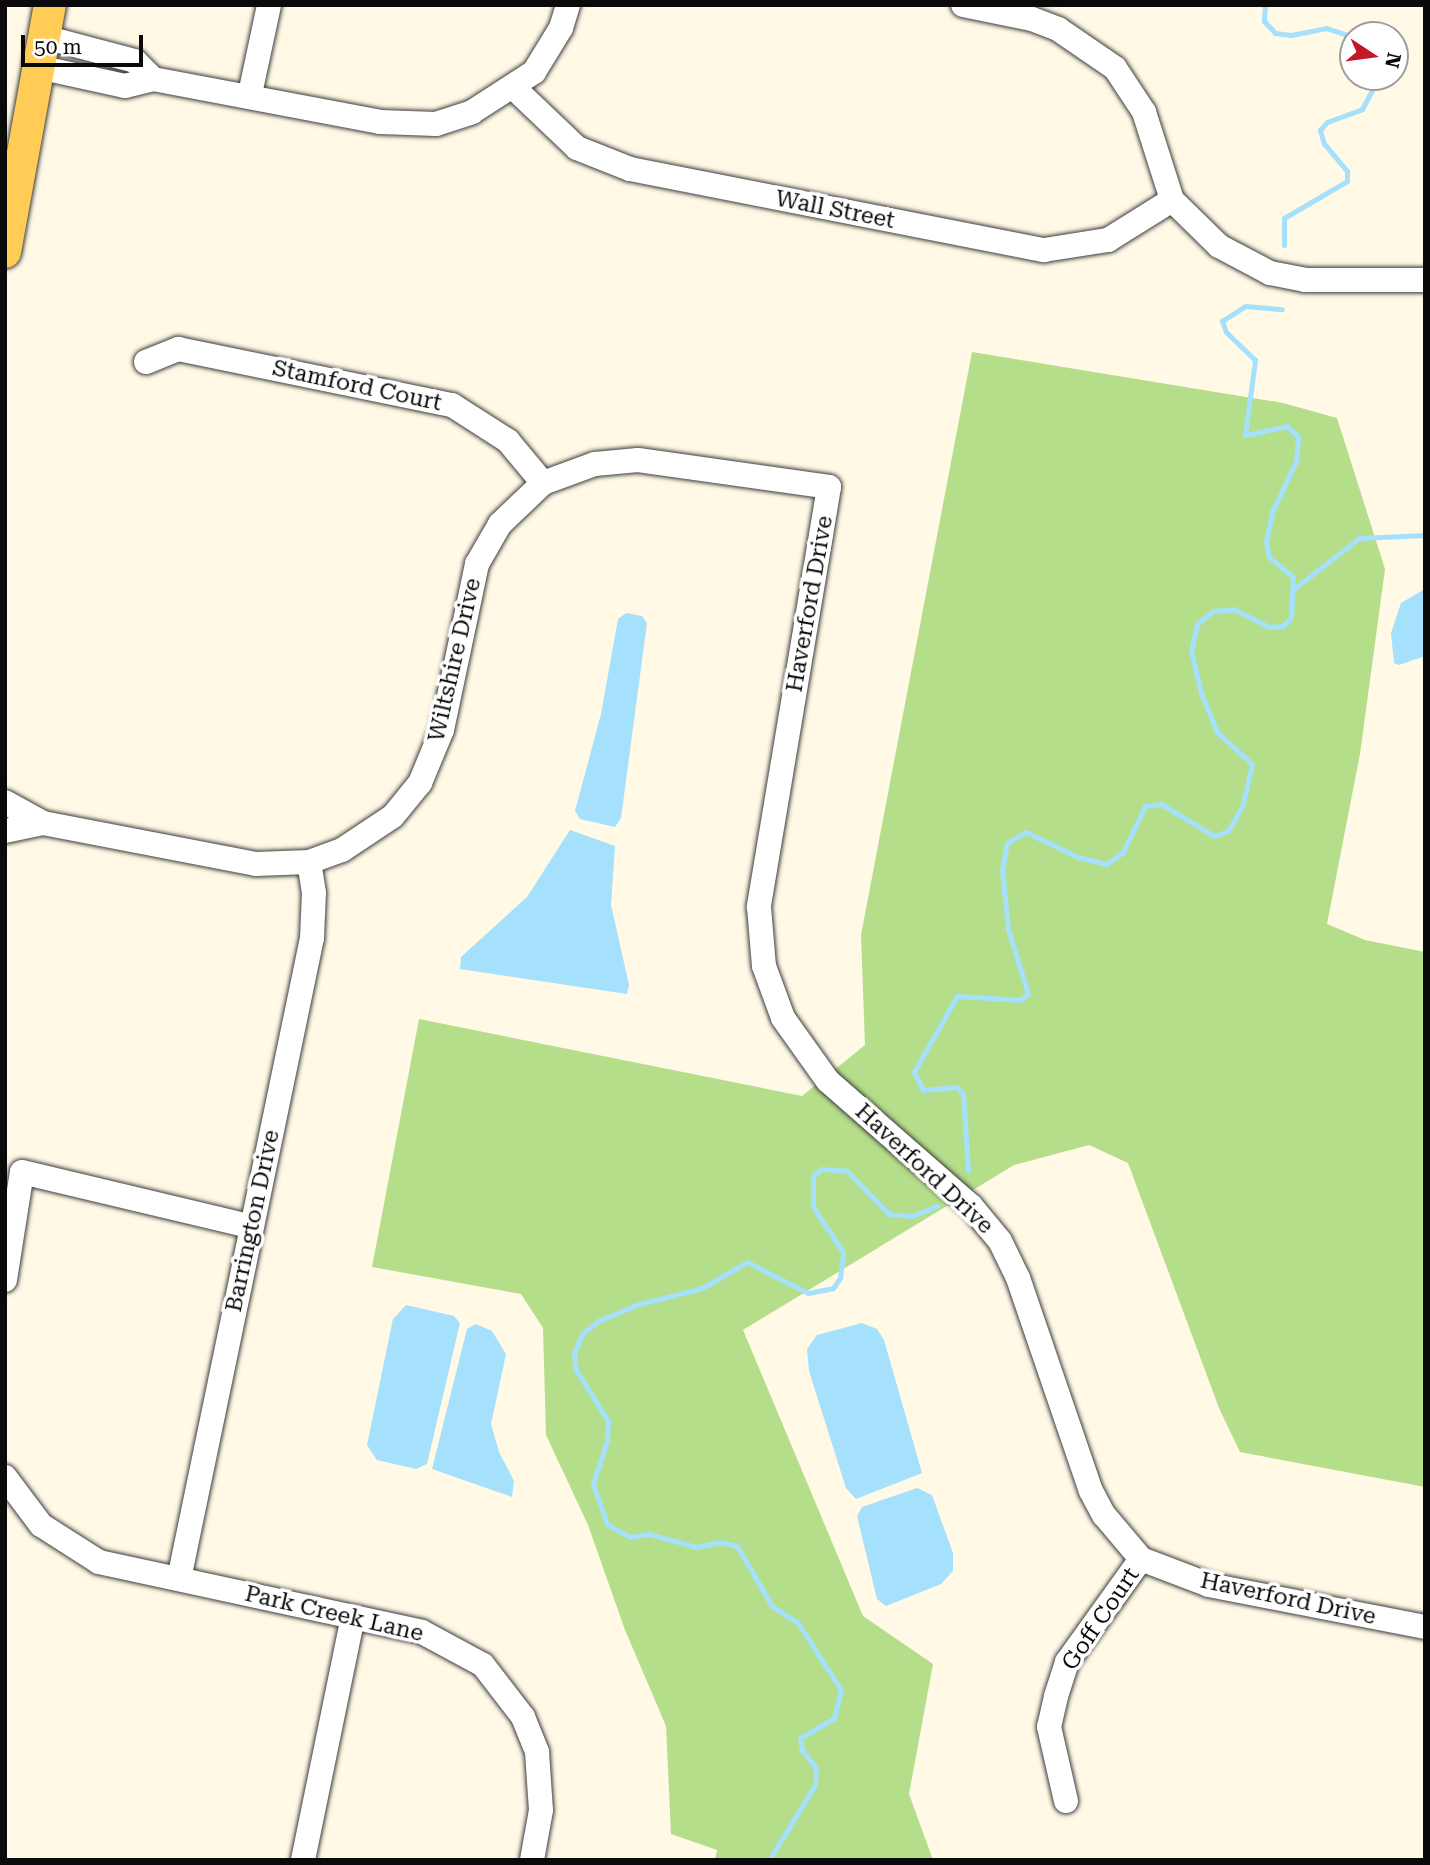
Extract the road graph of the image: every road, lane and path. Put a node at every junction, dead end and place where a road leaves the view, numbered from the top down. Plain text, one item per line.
1 (50, 5) edge
2 (269, 5) edge
3 (568, 5) edge
4 (963, 5) edge
5 (41, 52) junction
6 (514, 88) junction
7 (250, 94) junction
8 (1172, 200) junction
9 (5, 253) edge
10 (1425, 280) edge
11 (146, 362) dead end
12 (543, 483) junction
13 (829, 487) joint
14 (5, 802) edge
15 (43, 823) junction
16 (5, 831) edge
17 (309, 862) junction
18 (252, 1227) junction
19 (5, 1279) edge
20 (5, 1477) edge
21 (1141, 1559) junction
22 (179, 1579) junction
23 (353, 1617) junction
24 (1425, 1627) edge
25 (1066, 1801) dead end
26 (303, 1860) edge
27 (532, 1860) edge

1 - 5 main road
2 - 7 street
3 - 6 street
4 - 8 street
5 - 7 street
5 - 9 main road
6 - 7 street
6 - 8 street, Wall Street
8 - 10 street
11 - 12 street, Stamford Court
12 - 13 street, Wiltshire Drive
12 - 17 street, Wiltshire Drive
13 - 21 street, Haverford Drive
14 - 15 street, Wiltshire Drive
15 - 16 street, Wiltshire Drive
15 - 17 street, Wiltshire Drive
17 - 18 street, Barrington Drive
18 - 19 street
18 - 22 street, Barrington Drive
20 - 22 street, Park Creek Lane
21 - 24 street, Haverford Drive
21 - 25 street, Goff Court
22 - 23 street, Park Creek Lane
23 - 26 street
23 - 27 street, Park Creek Lane

